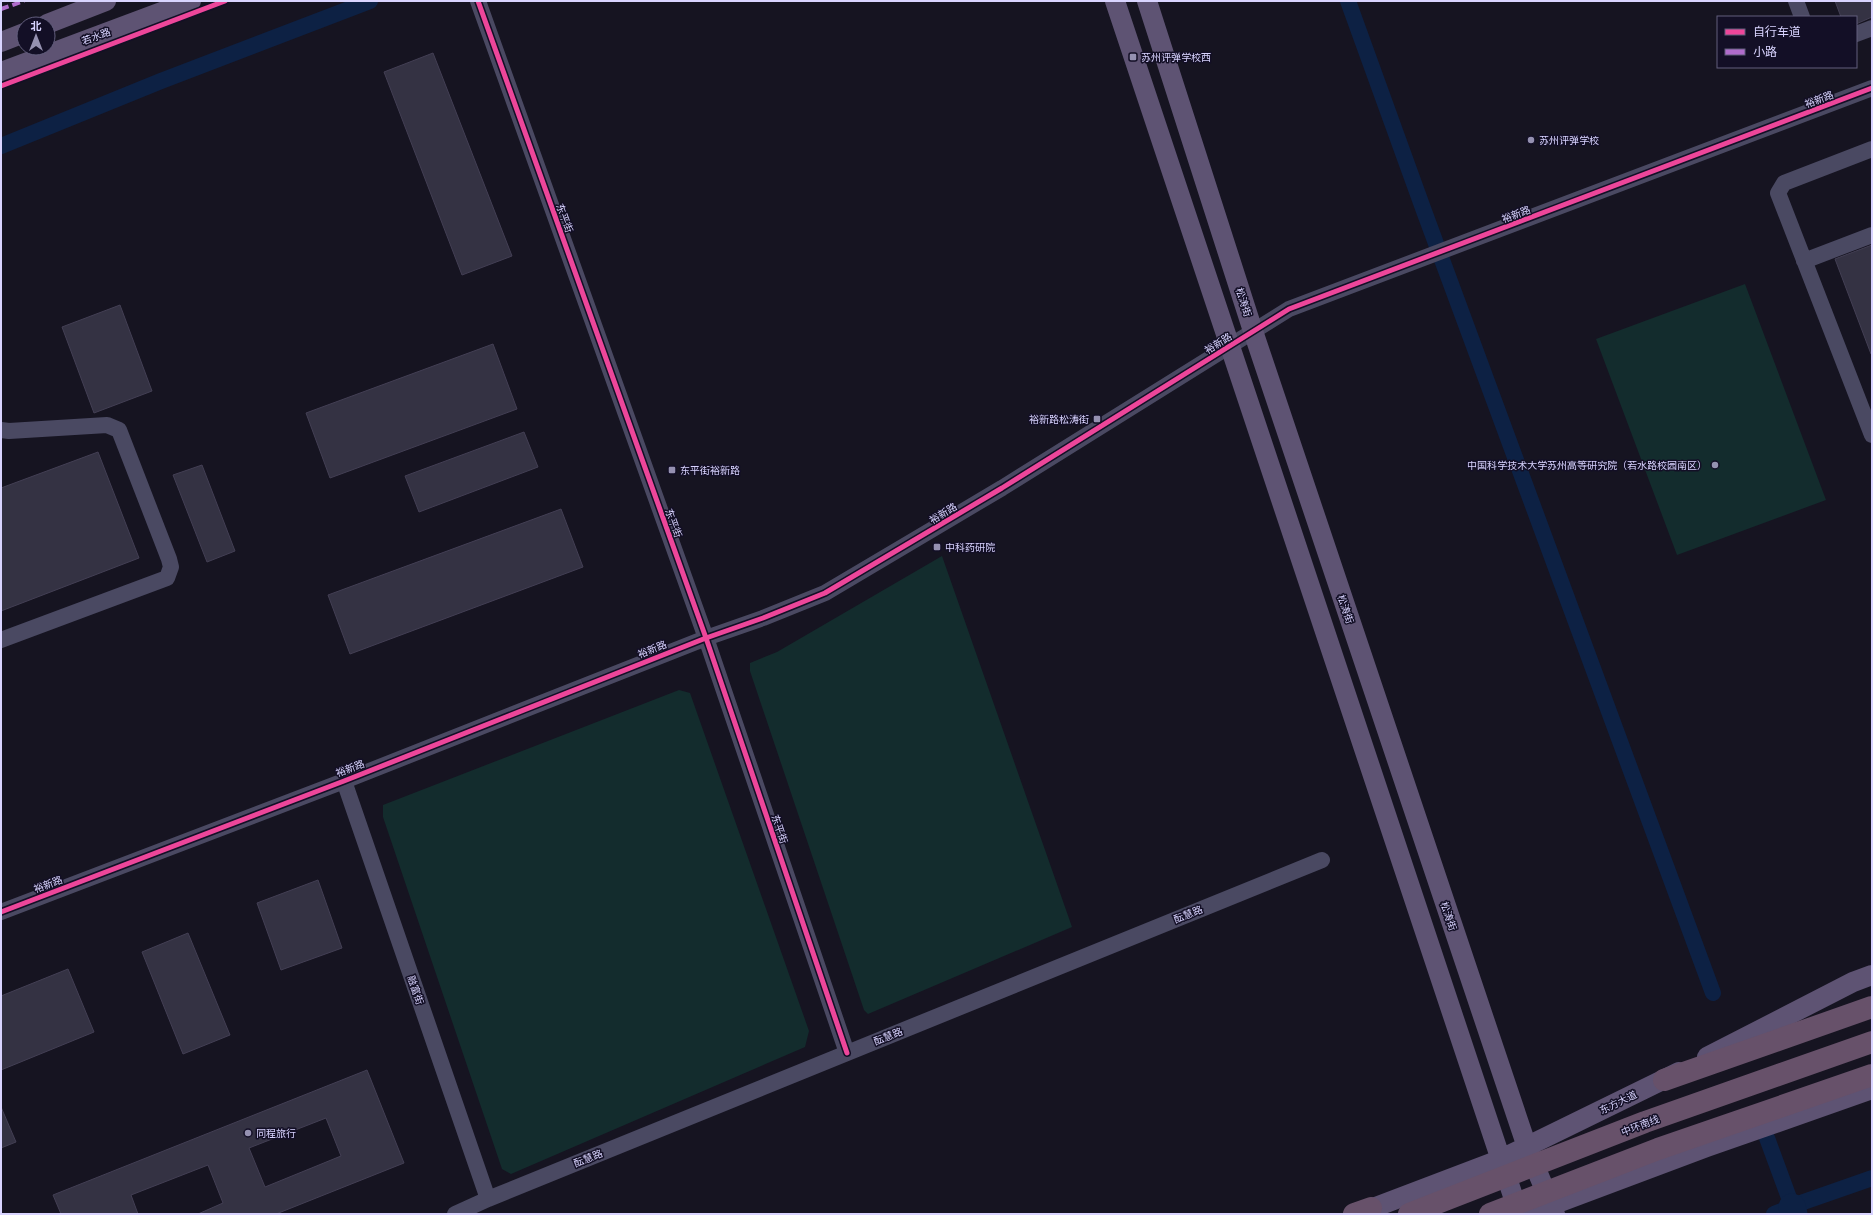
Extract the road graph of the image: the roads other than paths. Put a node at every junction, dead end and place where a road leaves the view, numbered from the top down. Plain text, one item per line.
1 (106, 1) edge
2 (191, 1) edge
3 (478, 1) edge
4 (1114, 1) edge
5 (1148, 1) edge
6 (1796, 1) edge
7 (1802, 16) edge
8 (56, 20) edge
9 (1872, 28) edge
10 (1857, 34) edge
11 (16, 36) edge
12 (1, 42) edge
13 (1, 72) edge
14 (1872, 88) edge
15 (1872, 149) edge
16 (1872, 234) edge
17 (1804, 261) junction
18 (1253, 331) junction
19 (1230, 346) junction
20 (1, 430) edge
21 (1872, 435) edge
22 (706, 638) junction
23 (1, 640) edge
24 (344, 781) junction
25 (1322, 860) dead end
26 (1, 912) edge
27 (1872, 975) edge
28 (1872, 1007) edge
29 (1872, 1042) edge
30 (847, 1053) junction
31 (1872, 1077) edge
32 (1664, 1080) junction
33 (1872, 1089) edge
34 (1527, 1147) junction
35 (1499, 1160) junction
36 (488, 1199) junction
37 (1553, 1209) edge
38 (1360, 1212) edge
39 (455, 1214) edge
40 (1410, 1214) edge
41 (1490, 1214) edge
42 (1519, 1214) edge
43 (1528, 1214) edge

1 - 8 main road
2 - 13 main road, 若水路
3 - 22 street, 东平街
4 - 19 main road
5 - 18 main road, 松涛街
6 - 7 street
9 - 10 street
11 - 12 main road
14 - 18 street, 裕新路
15 - 17 street
16 - 17 street
17 - 21 street
18 - 19 street, 裕新路
18 - 34 main road, 松涛街
19 - 22 street, 裕新路
19 - 35 main road
20 - 23 street
22 - 24 street, 裕新路
22 - 30 street, 东平街
24 - 26 street, 裕新路
24 - 36 street, 融富街
25 - 30 street, 酝慧路
27 - 32 main road, 东方大道
28 - 32 highway
29 - 40 highway, 中环南线, bridge
30 - 36 street, 酝慧路
31 - 41 highway, bridge
32 - 34 main road, 东方大道
33 - 37 main road
34 - 35 main road, 东方大道
34 - 37 main road, 松涛街
35 - 38 main road, 东方大道
35 - 42 main road
36 - 39 street, 酝慧路
37 - 43 main road

